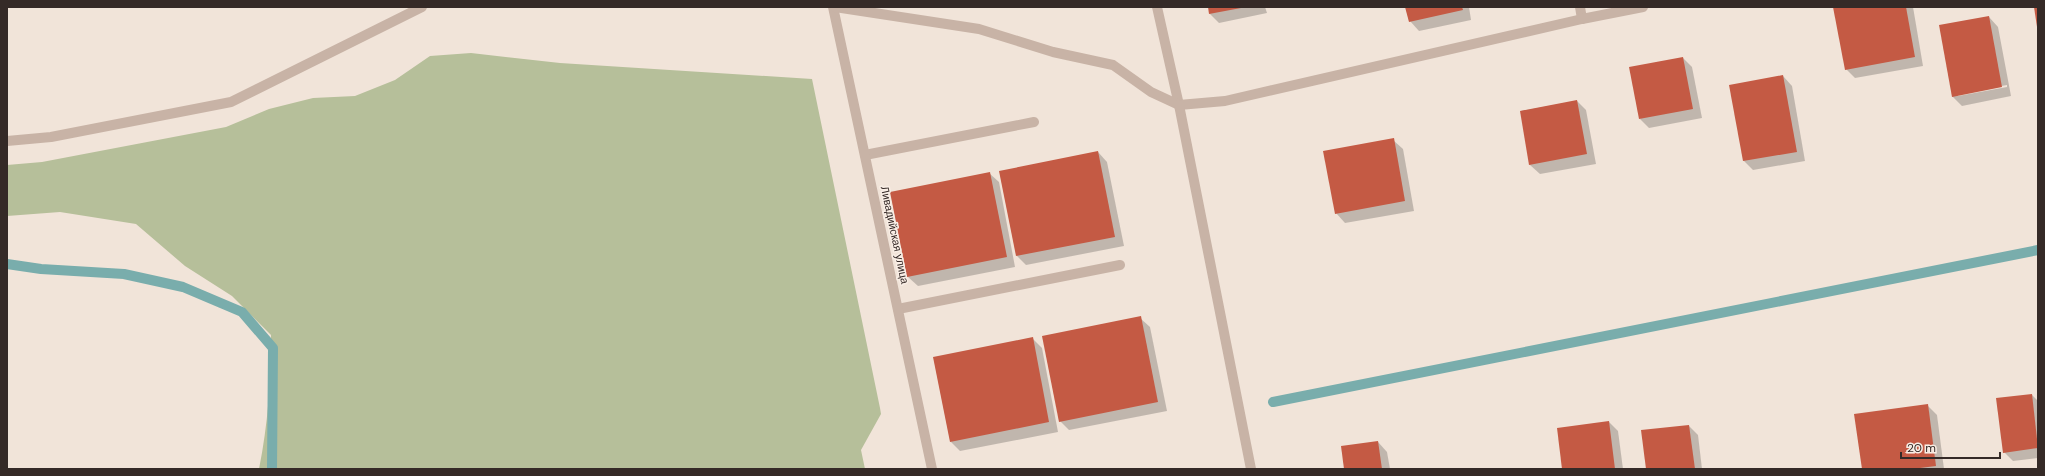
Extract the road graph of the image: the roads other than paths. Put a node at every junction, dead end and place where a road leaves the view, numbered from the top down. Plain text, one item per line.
1 (422, 7) edge
2 (834, 7) edge
3 (1157, 7) edge
4 (1580, 7) edge
5 (1643, 7) edge
6 (1582, 19) junction
7 (1179, 105) junction
8 (1034, 122) dead end
9 (7, 141) edge
10 (866, 155) junction
11 (1120, 265) dead end
12 (898, 309) junction
13 (932, 469) edge
14 (1251, 469) edge

1 - 9 street
2 - 7 street
2 - 10 street, Ливадийская улица
3 - 7 street
4 - 6 street
5 - 6 street
6 - 7 street
7 - 14 street
8 - 10 street
10 - 12 street, Ливадийская улица
11 - 12 street
12 - 13 street, Ливадийская улица

